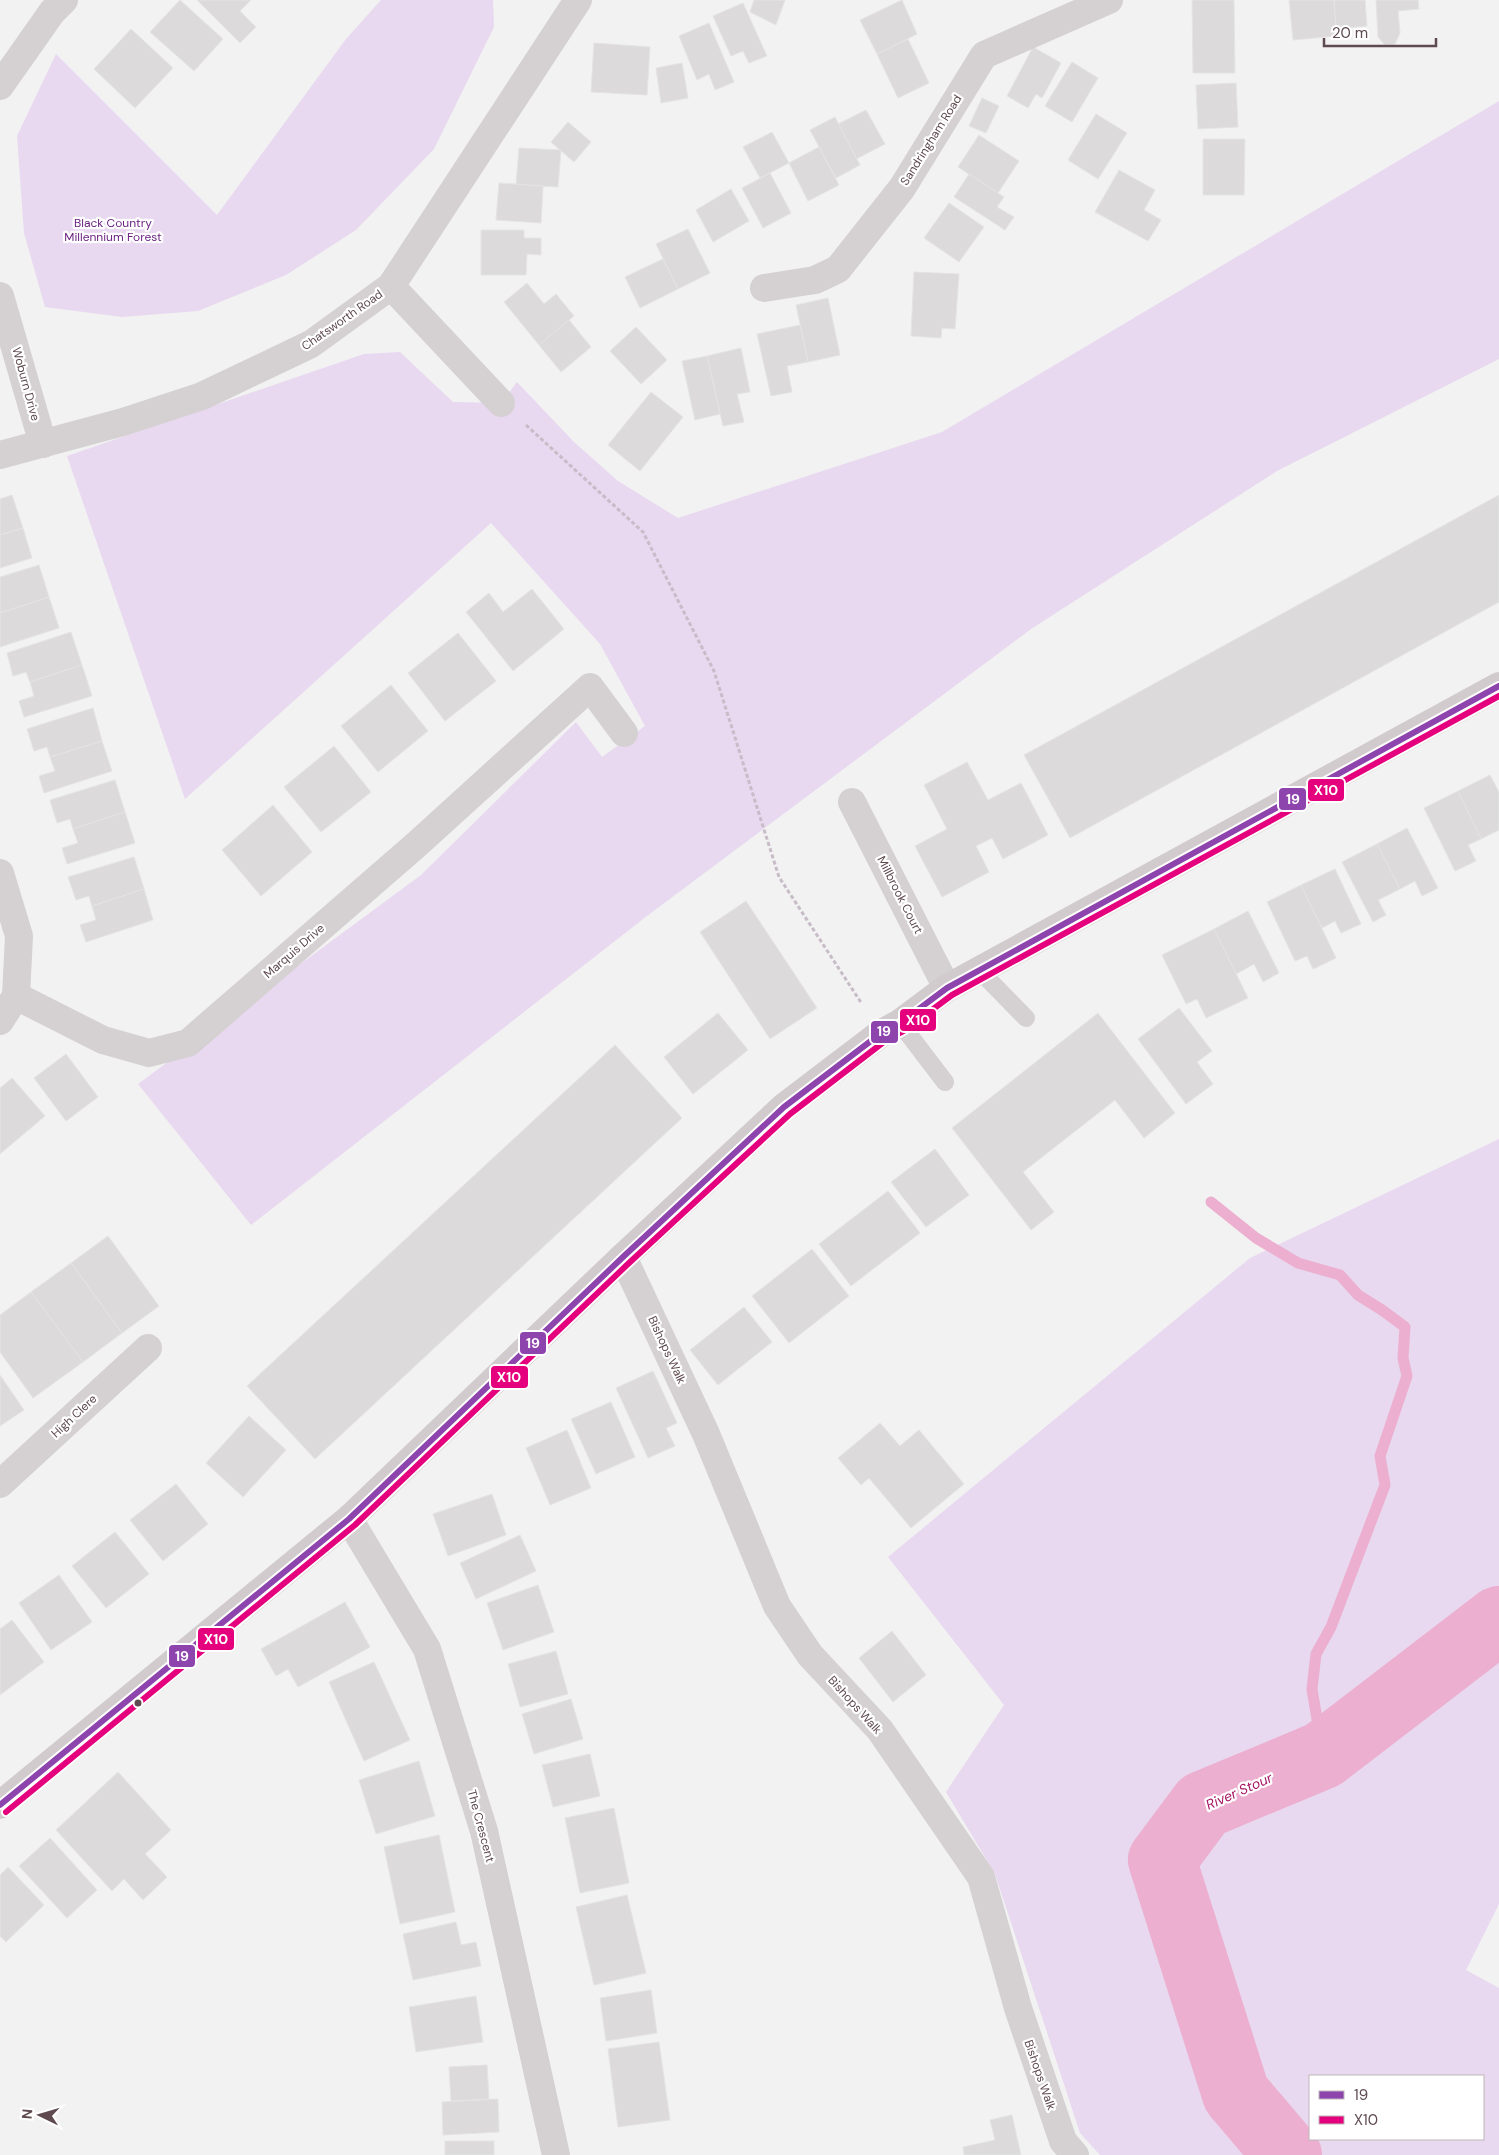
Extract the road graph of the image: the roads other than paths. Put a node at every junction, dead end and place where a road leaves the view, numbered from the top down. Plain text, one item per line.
1 (64, 0) edge
2 (578, 0) edge
3 (1109, 0) edge
4 (0, 86) edge
5 (391, 286) junction
6 (764, 288) dead end
7 (0, 296) edge
8 (501, 403) road end
9 (42, 444) junction
10 (0, 455) edge
11 (1499, 686) edge
12 (624, 733) dead end
13 (852, 802) dead end
14 (0, 873) edge
15 (979, 970) junction
16 (947, 988) junction
17 (16, 996) junction
18 (1026, 1018) dead end
19 (0, 1021) edge
20 (890, 1029) junction
21 (945, 1082) dead end
22 (623, 1257) junction
23 (148, 1348) dead end
24 (0, 1484) edge
25 (348, 1519) junction
26 (2, 1800) edge
27 (556, 2155) edge
28 (1075, 2155) edge

1 - 4 street
2 - 5 street, Chatsworth Road
3 - 6 street, Sandringham Road
5 - 8 street
5 - 9 street, Chatsworth Road
7 - 9 street, Woburn Drive
9 - 10 street, Chatsworth Road
11 - 15 main road
12 - 17 street, Marquis Drive
13 - 16 street, Millbrook Court
14 - 17 street
15 - 16 main road
15 - 18 lane
16 - 20 main road
17 - 19 street
20 - 21 lane
20 - 22 main road
22 - 25 main road
22 - 28 street, Bishops Walk
23 - 24 street, High Clere
25 - 26 main road
25 - 27 street, The Crescent

